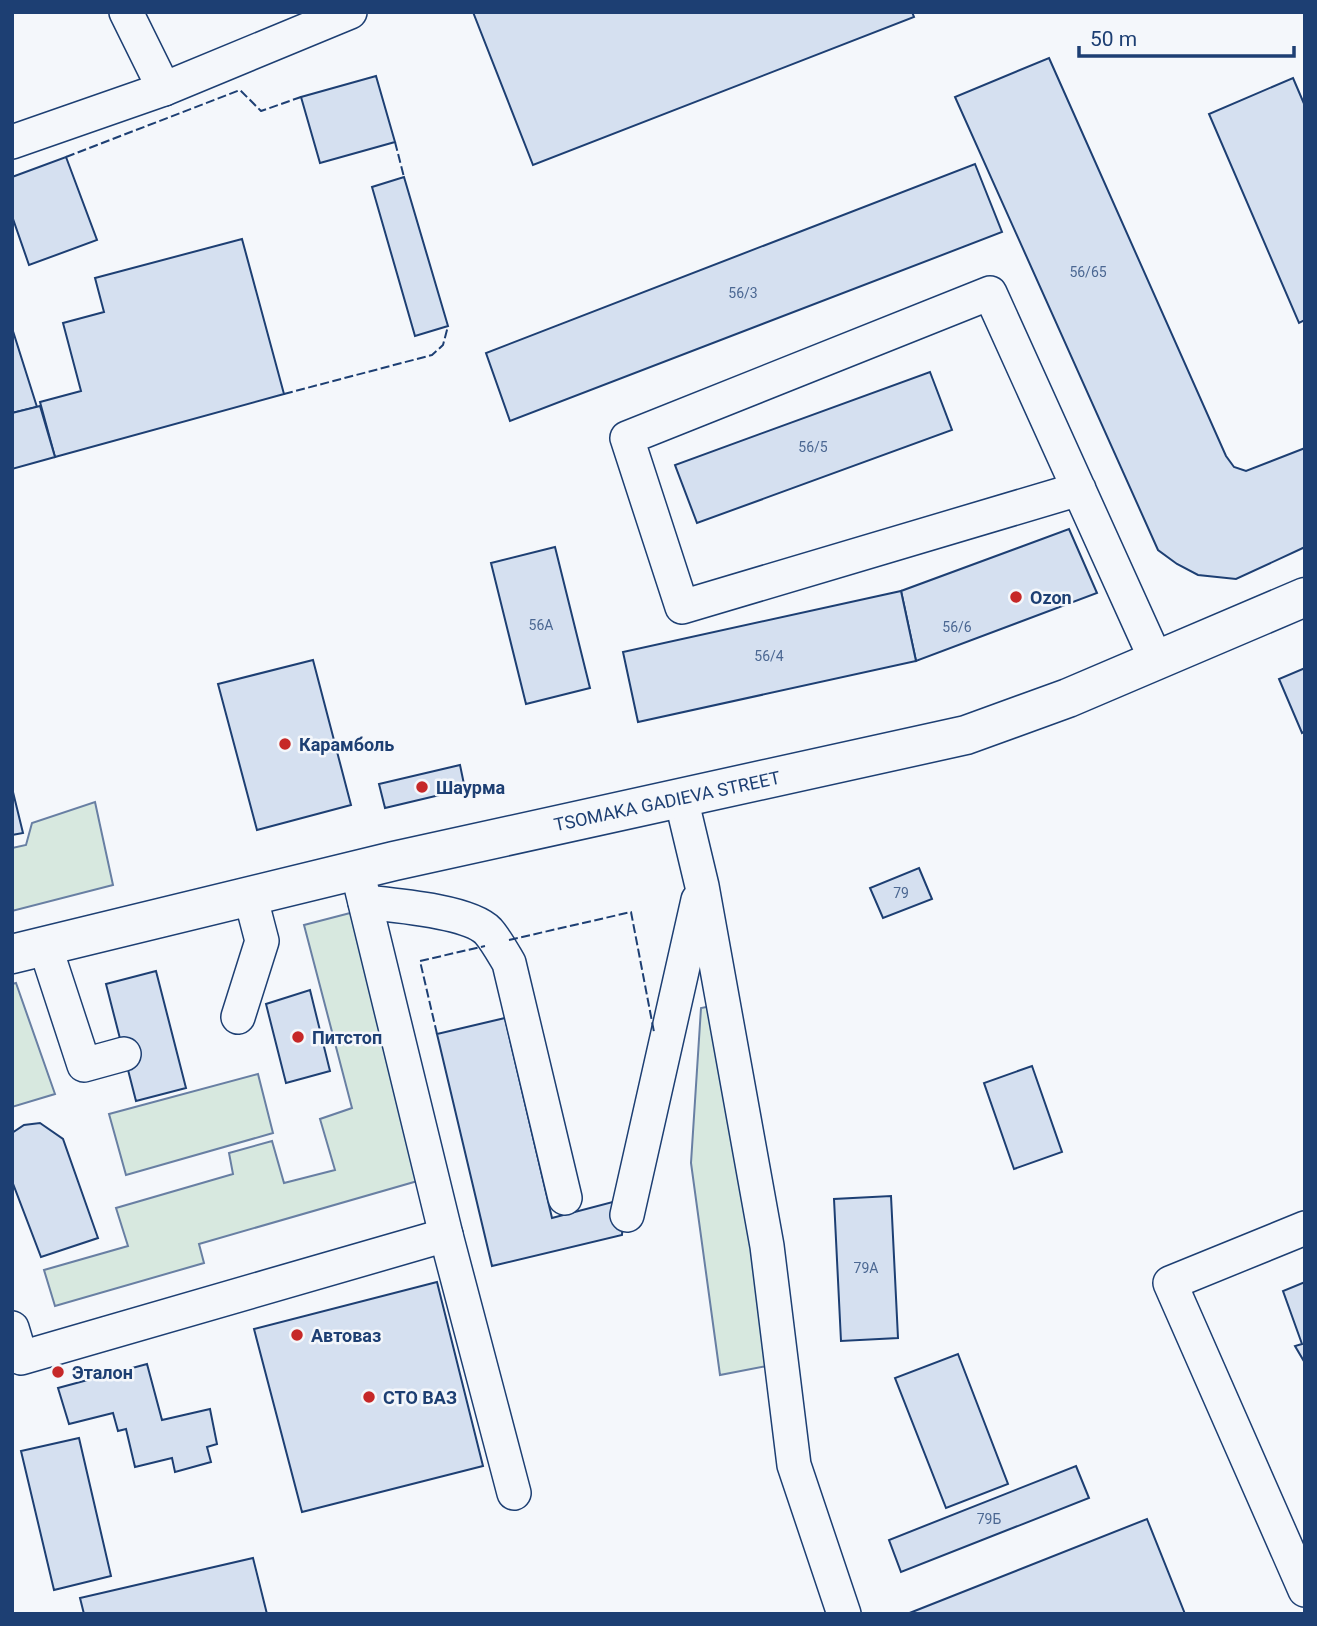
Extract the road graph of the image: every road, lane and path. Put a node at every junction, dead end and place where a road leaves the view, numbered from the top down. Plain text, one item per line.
1 (126, 12) edge
2 (350, 12) edge
3 (164, 89) junction
4 (12, 142) edge
5 (1079, 489) junction
6 (1305, 597) edge
7 (1156, 660) junction
8 (681, 798) junction
9 (361, 886) junction
10 (702, 886) junction
11 (250, 895) junction
12 (28, 950) edge
13 (238, 1017) dead end
14 (124, 1054) dead end
15 (565, 1198) dead end
16 (627, 1215) dead end
17 (1305, 1228) edge
18 (446, 1235) junction
19 (15, 1349) edge
20 (514, 1493) dead end
21 (1305, 1590) edge
22 (844, 1614) edge

1 - 3 street
2 - 3 street
3 - 4 street
5 - 5 street
5 - 7 street
6 - 7 main road, TSOMAKA GADIEVA STREET
7 - 8 main road, TSOMAKA GADIEVA STREET
8 - 9 main road, TSOMAKA GADIEVA STREET
8 - 10 street
9 - 11 main road, TSOMAKA GADIEVA STREET
9 - 15 street
9 - 18 street
10 - 16 street
10 - 22 street
11 - 12 main road, TSOMAKA GADIEVA STREET
11 - 13 street
12 - 14 street
17 - 21 street
18 - 19 street
18 - 20 street

